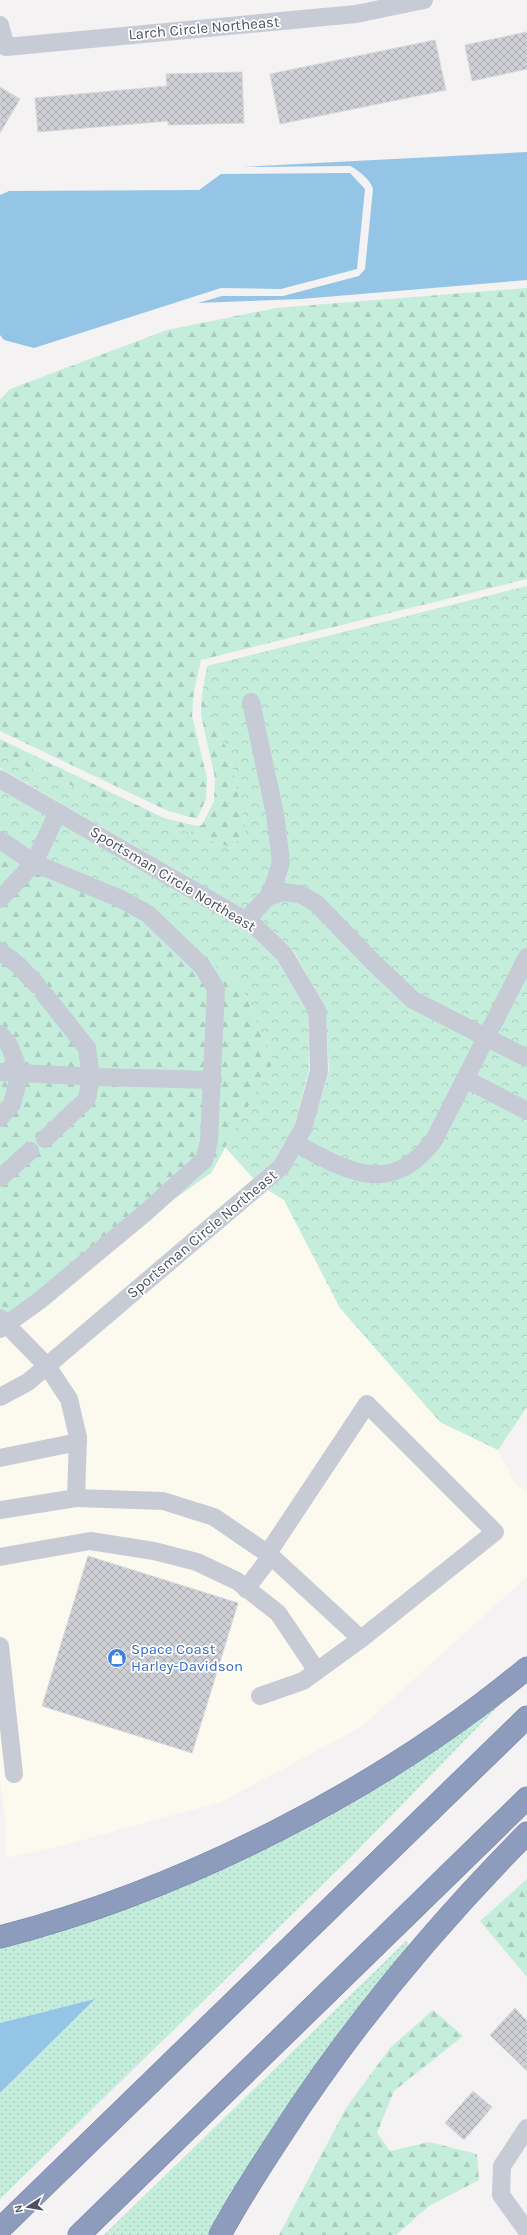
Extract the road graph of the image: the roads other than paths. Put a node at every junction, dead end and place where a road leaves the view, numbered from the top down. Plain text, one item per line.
1 (424, 0) edge
2 (354, 7) edge
3 (0, 24) edge
4 (251, 702) dead end
5 (0, 779) edge
6 (58, 812) junction
7 (0, 840) edge
8 (34, 863) junction
9 (268, 896) junction
10 (0, 899) edge
11 (246, 920) junction
12 (0, 951) edge
13 (527, 957) edge
14 (0, 970) edge
15 (0, 1034) edge
16 (485, 1038) junction
17 (527, 1058) edge
18 (0, 1072) edge
19 (20, 1073) junction
20 (91, 1077) junction
21 (465, 1079) junction
22 (213, 1080) junction
23 (527, 1111) edge
24 (0, 1118) edge
25 (44, 1139) dead end
26 (295, 1143) junction
27 (30, 1151) dead end
28 (0, 1178) edge
29 (2, 1324) edge
30 (47, 1366) junction
31 (0, 1397) edge
32 (78, 1442) junction
33 (0, 1458) edge
34 (76, 1498) junction
35 (0, 1510) edge
36 (269, 1554) junction
37 (0, 1557) edge
38 (246, 1589) junction
39 (361, 1639) junction
40 (0, 1646) edge
41 (527, 1668) edge
42 (316, 1671) junction
43 (260, 1696) dead end
44 (527, 1717) edge
45 (14, 1774) dead end
46 (527, 1798) edge
47 (527, 1833) edge
48 (0, 1937) edge
49 (527, 2128) edge
50 (0, 2229) edge
51 (527, 2232) edge
52 (79, 2235) edge
53 (220, 2235) edge

1 - 2 street, Larch Circle Northeast
2 - 3 street, Larch Circle Northeast
4 - 9 street
5 - 6 street, Sportsman Circle Northeast
6 - 8 street
6 - 11 street, Sportsman Circle Northeast
7 - 8 street
8 - 10 street
8 - 22 street
9 - 11 street
9 - 16 street
11 - 26 street, Sportsman Circle Northeast
12 - 14 street
12 - 20 street
13 - 16 street
15 - 19 street
16 - 17 street
16 - 21 street
18 - 19 street
19 - 20 street
19 - 24 street
20 - 22 street
20 - 25 street
21 - 23 street
21 - 26 street
22 - 29 street
26 - 30 street, Sportsman Circle Northeast
27 - 28 street
29 - 30 street
30 - 31 street, Sportsman Circle Northeast
30 - 32 street
32 - 33 street
32 - 34 street
34 - 35 street
34 - 36 street
36 - 38 street
36 - 39 street
36 - 39 street
37 - 38 street
38 - 42 street
39 - 42 street
40 - 45 street
41 - 48 highway
42 - 43 street
44 - 50 highway
46 - 52 highway
47 - 53 highway
49 - 51 street

